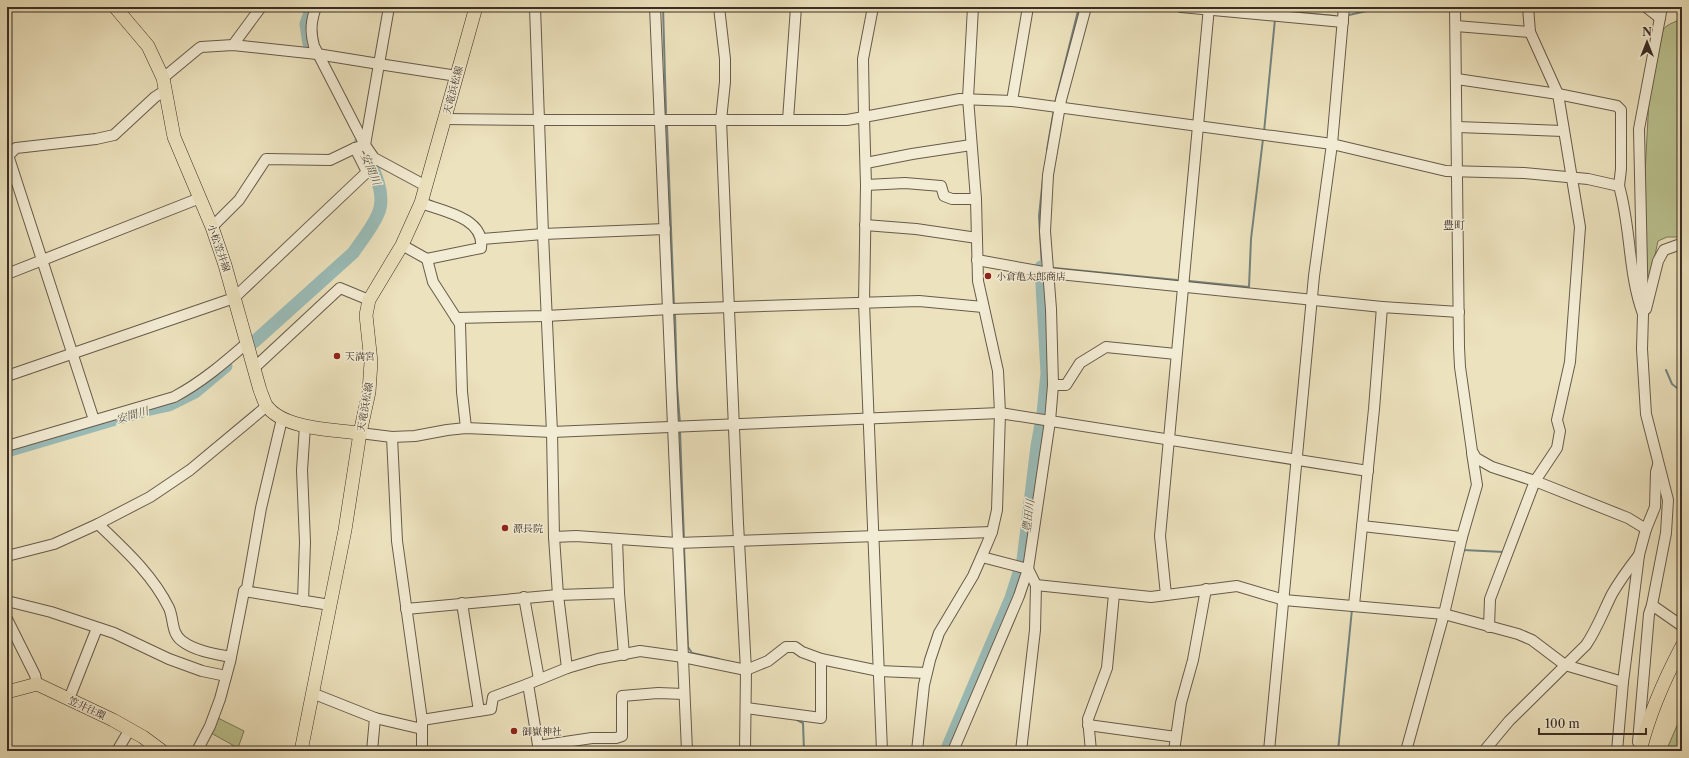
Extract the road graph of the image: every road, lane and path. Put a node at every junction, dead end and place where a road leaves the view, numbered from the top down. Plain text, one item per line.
1 (115, 7) edge
2 (261, 7) edge
3 (316, 7) edge
4 (389, 7) edge
5 (476, 7) edge
6 (535, 7) edge
7 (655, 7) edge
8 (720, 7) edge
9 (796, 7) edge
10 (872, 7) edge
11 (973, 7) edge
12 (1028, 7) edge
13 (1086, 7) edge
14 (1181, 7) edge
15 (1344, 7) edge
16 (1455, 7) edge
17 (1528, 7) edge
18 (1646, 7) edge
19 (1662, 7) edge
20 (1209, 8) edge
21 (1660, 18) junction
22 (1343, 22) junction
23 (1456, 26) junction
24 (1530, 32) junction
25 (233, 45) junction
26 (314, 53) junction
27 (379, 64) junction
28 (457, 76) junction
29 (1457, 79) junction
30 (165, 84) junction
31 (1560, 95) junction
32 (968, 98) junction
33 (1012, 101) junction
34 (1056, 107) junction
35 (864, 117) junction
36 (445, 119) junction
37 (660, 119) junction
38 (539, 120) junction
39 (721, 120) junction
40 (788, 120) junction
41 (1198, 126) junction
42 (1457, 127) junction
43 (1563, 131) junction
44 (1332, 144) junction
45 (971, 145) junction
46 (360, 146) junction
47 (8, 156) edge
48 (866, 163) junction
49 (1457, 171) junction
50 (1572, 178) junction
51 (866, 185) junction
52 (426, 186) junction
53 (1619, 186) junction
54 (200, 198) junction
55 (976, 199) junction
56 (422, 203) junction
57 (865, 225) junction
58 (212, 227) junction
59 (665, 229) junction
60 (542, 234) junction
61 (977, 238) junction
62 (482, 239) junction
63 (402, 244) junction
64 (1682, 246) edge
65 (42, 260) junction
66 (427, 260) junction
67 (977, 260) junction
68 (1047, 273) junction
69 (7, 274) edge
70 (1183, 286) junction
71 (234, 298) junction
72 (1312, 299) junction
73 (369, 300) junction
74 (864, 303) junction
75 (730, 307) junction
76 (983, 307) junction
77 (1382, 307) junction
78 (672, 309) junction
79 (1459, 312) junction
80 (1643, 314) junction
81 (546, 316) junction
82 (456, 318) junction
83 (247, 343) junction
84 (73, 354) junction
85 (1176, 354) junction
86 (254, 368) junction
87 (7, 376) edge
88 (1053, 385) junction
89 (267, 406) junction
90 (1000, 413) junction
91 (282, 418) junction
92 (868, 419) junction
93 (94, 420) junction
94 (1049, 420) junction
95 (735, 424) junction
96 (305, 426) junction
97 (678, 426) junction
98 (466, 428) junction
99 (552, 432) junction
100 (360, 433) junction
101 (392, 437) junction
102 (1168, 440) junction
103 (7, 446) edge
104 (1472, 451) junction
105 (1296, 460) junction
106 (1659, 463) junction
107 (1368, 471) junction
108 (1535, 481) junction
109 (98, 524) junction
110 (1362, 526) junction
111 (1646, 529) junction
112 (992, 532) junction
113 (874, 535) junction
114 (554, 537) junction
115 (1462, 537) junction
116 (617, 539) junction
117 (740, 541) junction
118 (682, 543) junction
119 (1639, 555) junction
120 (7, 556) edge
121 (982, 557) junction
122 (1028, 569) junction
123 (1036, 585) junction
124 (1206, 589) junction
125 (244, 591) junction
126 (619, 593) junction
127 (1114, 594) junction
128 (558, 595) junction
129 (1166, 595) junction
130 (524, 597) junction
131 (1284, 600) junction
132 (7, 601) edge
133 (303, 601) junction
134 (462, 603) junction
135 (330, 605) junction
136 (1354, 605) junction
137 (1652, 605) junction
138 (406, 609) junction
139 (1444, 614) junction
140 (7, 619) edge
141 (1682, 626) edge
142 (1490, 627) junction
143 (97, 628) junction
144 (1682, 646) edge
145 (624, 654) junction
146 (683, 657) junction
147 (231, 658) junction
148 (821, 659) junction
149 (1566, 665) junction
150 (567, 668) junction
151 (746, 670) junction
152 (879, 671) junction
153 (926, 673) junction
154 (226, 676) junction
155 (539, 679) junction
156 (1624, 682) junction
157 (37, 684) junction
158 (528, 684) junction
159 (7, 692) edge
160 (312, 693) junction
161 (684, 694) junction
162 (70, 700) junction
163 (746, 708) junction
164 (479, 710) junction
165 (375, 718) junction
166 (422, 724) junction
167 (1088, 725) junction
168 (130, 729) junction
169 (1176, 738) junction
170 (538, 748) edge
171 (117, 751) edge
172 (162, 751) edge
173 (197, 751) edge
174 (301, 751) edge
175 (372, 751) edge
176 (422, 751) edge
177 (687, 751) edge
178 (745, 751) edge
179 (882, 751) edge
180 (917, 751) edge
181 (953, 751) edge
182 (1020, 751) edge
183 (1091, 751) edge
184 (1174, 751) edge
185 (1269, 751) edge
186 (1406, 751) edge
187 (1484, 751) edge
188 (1617, 751) edge
189 (1639, 751) edge

1 - 30 main road, 小松笠井線
2 - 25 street
3 - 26 street
4 - 27 street
5 - 28 main road, 天竜浜松線
6 - 38 street
7 - 37 street
8 - 39 street
9 - 40 street
10 - 35 street
11 - 32 street
12 - 33 street
13 - 34 street
14 - 20 street
15 - 22 street
16 - 23 street
17 - 24 street
18 - 21 street
19 - 21 street
20 - 22 street
20 - 41 street
21 - 80 street
22 - 44 street
23 - 24 street
23 - 29 street
24 - 31 street
25 - 26 street
25 - 30 street
26 - 27 street
26 - 46 street
27 - 28 street
27 - 46 street
28 - 36 main road, 天竜浜松線
29 - 31 street
29 - 42 street
30 - 47 street
30 - 54 main road, 小松笠井線
31 - 43 street
31 - 53 street
32 - 33 street
32 - 35 street
32 - 45 street
33 - 34 street
34 - 41 street
34 - 68 street
35 - 40 street
35 - 48 street
36 - 38 street
36 - 52 main road, 天竜浜松線
37 - 38 street
37 - 39 street
37 - 59 street
38 - 60 street
39 - 40 street
39 - 75 street
41 - 44 street
41 - 70 street
42 - 43 street
42 - 49 street
43 - 50 street
44 - 49 street
44 - 72 street
45 - 48 street
45 - 55 street
46 - 52 street
46 - 58 street
46 - 71 street
47 - 65 street
48 - 51 street
49 - 50 street
49 - 79 street
50 - 53 street
50 - 108 street
51 - 55 street
51 - 57 street
52 - 56 main road, 天竜浜松線
53 - 80 street
54 - 58 main road, 小松笠井線
54 - 65 street
55 - 61 street
56 - 62 street
56 - 63 main road, 天竜浜松線
57 - 61 street
57 - 74 street
58 - 71 main road, 小松笠井線
59 - 60 street
59 - 78 street
60 - 62 street
60 - 81 street
61 - 67 street
62 - 66 street
63 - 66 street
63 - 73 main road, 天竜浜松線
64 - 80 street
65 - 69 street
65 - 84 street
66 - 82 street
67 - 68 street
67 - 76 street
68 - 70 street
68 - 88 street
70 - 72 street
70 - 85 street
71 - 83 main road, 小松笠井線
71 - 84 street
72 - 77 street
72 - 105 street
73 - 86 street
73 - 100 main road, 天竜浜松線
74 - 75 street
74 - 76 street
74 - 92 street
75 - 78 street
75 - 95 street
76 - 90 street
77 - 79 street
77 - 107 street
78 - 81 street
78 - 97 street
79 - 104 street
80 - 106 street
81 - 82 street
81 - 99 street
82 - 98 street
83 - 86 main road, 小松笠井線
83 - 93 street
84 - 87 street
84 - 93 street
85 - 88 street
85 - 102 street
86 - 89 main road, 小松笠井線
88 - 94 street
89 - 91 main road, 小松笠井線
89 - 109 street
90 - 92 street
90 - 94 street
90 - 112 street
91 - 96 main road, 小松笠井線
91 - 125 street
92 - 95 street
92 - 113 street
93 - 103 street
94 - 102 street
94 - 122 street
95 - 97 street
95 - 117 street
96 - 100 main road, 小松笠井線
96 - 133 street
97 - 99 street
97 - 118 street
98 - 99 street
98 - 101 street
99 - 114 street
100 - 101 street
100 - 135 main road, 天竜浜松線
101 - 138 street
102 - 105 street
102 - 129 street
104 - 108 street
104 - 115 street
105 - 107 street
105 - 131 street
106 - 111 street
106 - 137 street
107 - 110 street
108 - 111 street
108 - 142 street
109 - 120 street
109 - 147 street
110 - 115 street
110 - 136 street
111 - 119 street
112 - 113 street
112 - 121 street
113 - 117 street
113 - 152 street
114 - 116 street
114 - 128 street
115 - 139 street
116 - 118 street
116 - 126 street
117 - 118 street
117 - 151 street
118 - 146 street
119 - 149 street
119 - 156 street
121 - 122 street
121 - 153 street
122 - 123 street
122 - 181 street
123 - 127 street
123 - 182 street
124 - 129 street
124 - 131 street
124 - 169 street
125 - 133 street
125 - 147 street
126 - 128 street
126 - 145 street
127 - 129 street
127 - 167 street
128 - 130 street
128 - 150 street
130 - 134 street
130 - 155 street
131 - 136 street
131 - 185 street
132 - 143 street
133 - 135 street
134 - 138 street
134 - 164 street
135 - 160 main road, 天竜浜松線
136 - 139 street
137 - 141 street
137 - 189 street
138 - 166 street
139 - 142 street
139 - 186 street
140 - 157 street
142 - 149 street
143 - 154 street
143 - 162 street
144 - 189 main road
145 - 146 street
145 - 150 street
146 - 151 street
146 - 161 street
147 - 154 street
148 - 151 street
148 - 152 street
148 - 163 street
149 - 156 street
149 - 187 street
150 - 155 street
151 - 163 street
152 - 153 street
152 - 179 street
153 - 180 street
154 - 173 street
155 - 158 street
156 - 188 street
157 - 159 main road
157 - 162 main road, 笠井往環
158 - 164 street
158 - 170 street
160 - 165 street
160 - 174 main road, 天竜浜松線
161 - 170 street
161 - 177 street
162 - 168 main road, 笠井往環
163 - 178 street
164 - 166 street
165 - 166 street
165 - 175 street
166 - 176 street
167 - 169 street
167 - 183 street
168 - 171 street
168 - 172 main road, 笠井往環
169 - 184 street

